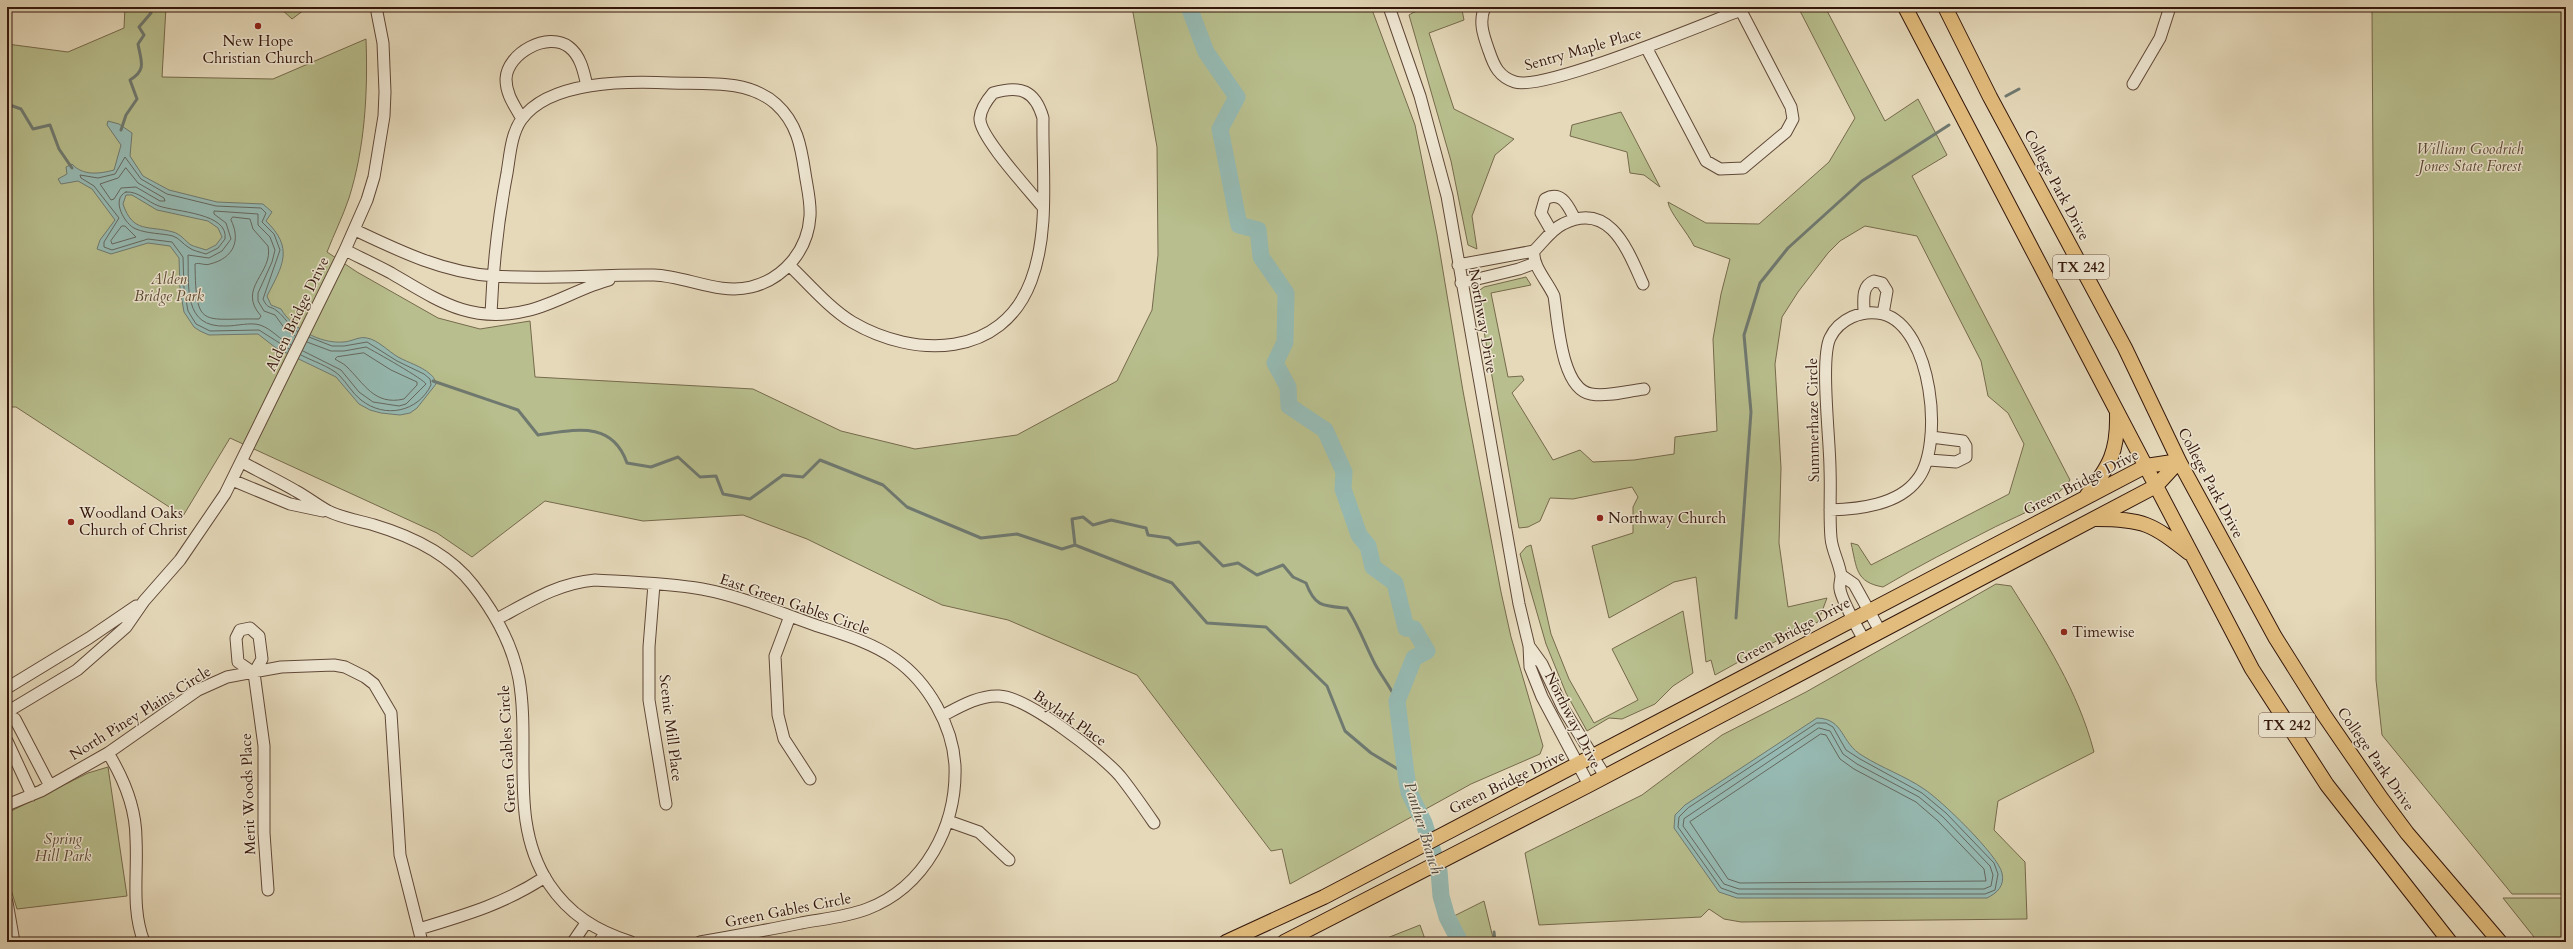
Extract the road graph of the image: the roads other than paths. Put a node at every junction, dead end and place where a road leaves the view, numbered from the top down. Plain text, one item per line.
1 (376, 7) edge
2 (1390, 7) edge
3 (1905, 7) edge
4 (1945, 7) edge
5 (2170, 7) edge
6 (1740, 8) edge
7 (1481, 9) edge
8 (1646, 47) junction
9 (2133, 84) dead end
10 (587, 86) junction
11 (522, 119) junction
12 (1042, 206) junction
13 (1575, 219) junction
14 (354, 230) junction
15 (1552, 232) junction
16 (345, 250) junction
17 (1534, 251) junction
18 (1535, 263) junction
19 (789, 265) junction
20 (1458, 265) junction
21 (493, 276) junction
22 (628, 277) junction
23 (1461, 283) junction
24 (1643, 284) dead end
25 (1864, 313) junction
26 (491, 314) junction
27 (1883, 314) junction
28 (1644, 389) dead end
29 (2117, 412) junction
30 (1931, 437) junction
31 (1929, 460) junction
32 (2179, 461) junction
33 (242, 462) junction
34 (2146, 466) junction
35 (232, 480) junction
36 (2156, 486) junction
37 (2085, 498) junction
38 (1830, 510) junction
39 (329, 512) junction
40 (2094, 519) junction
41 (1997, 544) junction
42 (2193, 556) junction
43 (2012, 562) junction
44 (1841, 575) junction
45 (654, 584) junction
46 (144, 601) junction
47 (1868, 610) junction
48 (790, 616) junction
49 (1854, 618) junction
50 (497, 619) junction
51 (1880, 631) junction
52 (1864, 640) junction
53 (1529, 646) junction
54 (254, 673) junction
55 (7, 688) edge
56 (7, 712) edge
57 (7, 715) edge
58 (942, 716) junction
59 (7, 741) edge
60 (108, 753) junction
61 (1594, 757) junction
62 (1579, 765) junction
63 (1605, 776) junction
64 (810, 779) dead end
65 (1589, 785) junction
66 (50, 786) junction
67 (32, 795) junction
68 (666, 804) dead end
69 (7, 805) edge
70 (948, 821) junction
71 (1154, 823) dead end
72 (1009, 860) dead end
73 (544, 877) junction
74 (268, 890) dead end
75 (7, 902) edge
76 (586, 923) junction
77 (419, 928) junction
78 (602, 937) edge
79 (14, 942) edge
80 (144, 942) edge
81 (422, 942) edge
82 (573, 942) edge
83 (631, 942) edge
84 (700, 942) edge
85 (1226, 942) edge
86 (1284, 942) edge
87 (2450, 942) edge
88 (2500, 942) edge

1 - 14 street, Alden Bridge Drive
2 - 20 street, Northway Drive
3 - 29 main road, TX 242
4 - 32 main road, College Park Drive / TX 242
5 - 9 street
6 - 8 street, Sentry Maple Place
6 - 8 street
7 - 8 street, Sentry Maple Place
10 - 11 street
10 - 11 street
10 - 19 street
11 - 21 street
12 - 12 street
12 - 19 street
13 - 15 street
13 - 15 street
13 - 24 street
14 - 16 street, Alden Bridge Drive
14 - 21 street
15 - 17 street
16 - 26 street
16 - 33 street, Alden Bridge Drive
17 - 18 street
17 - 20 street
18 - 23 street
18 - 28 street
19 - 22 street
20 - 23 street, Northway Drive
21 - 22 street
21 - 26 street
22 - 26 street
23 - 53 street, Northway Drive
25 - 27 street, Summerhaze Circle
25 - 27 street
25 - 38 street, Summerhaze Circle
27 - 30 street, Summerhaze Circle
29 - 34 main road, TX 242
29 - 37 main road
30 - 31 street, Summerhaze Circle
30 - 31 street
31 - 38 street, Summerhaze Circle
32 - 34 main road, Green Bridge Drive
32 - 36 main road
32 - 88 main road, College Park Drive / TX 242
33 - 35 street, Alden Bridge Drive
33 - 39 street, Green Gables Circle
34 - 36 main road, TX 242
34 - 37 main road, Green Bridge Drive
35 - 39 street, Green Gables Circle
35 - 46 street, Alden Bridge Drive
36 - 40 main road
36 - 42 main road, TX 242
37 - 41 main road, Green Bridge Drive
38 - 44 street, Summerhaze Circle
39 - 50 street, Green Gables Circle
40 - 42 main road
40 - 43 main road
41 - 43 main road
41 - 47 main road, Green Bridge Drive
42 - 87 main road, TX 242
43 - 51 main road
44 - 47 street
44 - 49 street, Summerhaze Circle
45 - 48 street, East Green Gables Circle
45 - 50 street, East Green Gables Circle
45 - 68 street, Scenic Mill Place
46 - 55 street, Alden Bridge Drive
46 - 56 street, Alden Bridge Drive
47 - 49 main road, Green Bridge Drive
47 - 51 street
48 - 58 street, East Green Gables Circle
48 - 64 street
49 - 52 street, Summerhaze Circle
49 - 61 main road, Green Bridge Drive
50 - 73 street, Green Gables Circle
51 - 52 main road
52 - 63 main road
53 - 61 street, Northway Drive
53 - 62 street, Northway Drive
54 - 60 street, North Piney Plains Circle
54 - 74 street, Merit Woods Place
54 - 77 street, North Piney Plains Circle
57 - 66 street
58 - 70 street, Green Gables Circle
58 - 71 street, Baylark Place
59 - 67 street
60 - 66 street, North Piney Plains Circle
60 - 80 street
61 - 62 main road, Green Bridge Drive
61 - 63 street, Northway Drive
62 - 65 street, Northway Drive
62 - 85 main road, Green Bridge Drive
63 - 65 main road
65 - 86 main road
66 - 67 street, North Piney Plains Circle
67 - 69 street, North Piney Plains Circle
70 - 72 street
70 - 84 street, Green Gables Circle
73 - 76 street, Green Gables Circle
73 - 77 street
75 - 79 street
76 - 78 street, Green Gables Circle
76 - 82 street
77 - 81 street, North Piney Plains Circle
78 - 83 street, Green Gables Circle

